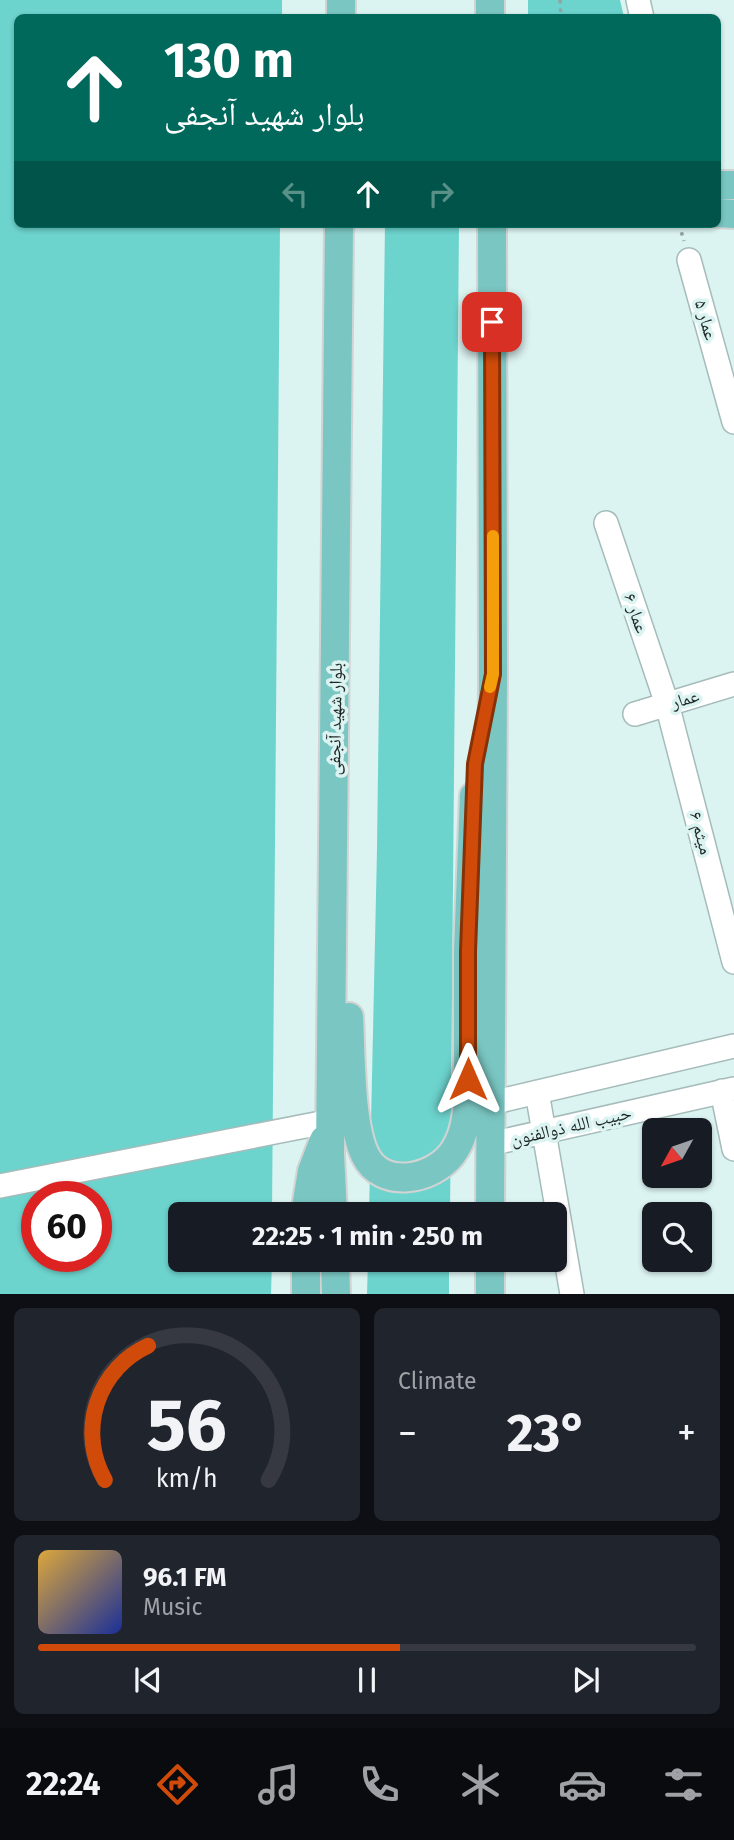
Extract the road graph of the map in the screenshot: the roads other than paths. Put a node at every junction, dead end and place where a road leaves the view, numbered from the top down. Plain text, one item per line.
1 (339, 228) edge
2 (492, 228) edge
3 (509, 228) edge
4 (689, 260) dead end
5 (492, 268) junction
6 (734, 422) edge
7 (606, 523) dead end
8 (493, 674) junction
9 (734, 684) edge
10 (667, 704) junction
11 (635, 714) dead end
12 (333, 904) junction
13 (734, 962) edge
14 (734, 1046) edge
15 (728, 1090) edge
16 (537, 1092) junction
17 (491, 1103) junction
18 (331, 1121) junction
19 (542, 1132) junction
20 (490, 1144) junction
21 (734, 1149) edge
22 (0, 1186) edge
23 (307, 1202) edge
24 (333, 1202) edge
25 (490, 1202) edge
26 (306, 1272) edge
27 (335, 1272) edge
28 (490, 1272) edge
29 (306, 1294) edge
30 (336, 1294) edge
31 (490, 1294) edge
32 (572, 1294) edge

1 - 12 main road, بلوار شهید آنجفی
2 - 5 main road
3 - 5 main road
4 - 6 street, عمار ۵
5 - 8 main road
7 - 10 street, عمار ۶
8 - 12 main road
8 - 17 main road
9 - 10 street, عمار
10 - 11 street, عمار
10 - 13 street, میثم ۶
12 - 18 main road, بلوار شهید آنجفی
14 - 16 street
15 - 19 street, حبیب الله ذوالفنون
15 - 21 street
16 - 17 street
16 - 19 street
17 - 20 main road
18 - 22 street
18 - 23 main road
18 - 24 main road, بلوار شهید آنجفی
19 - 20 street, حبیب الله ذوالفنون
19 - 32 street
20 - 25 main road
26 - 29 main road
27 - 30 main road
28 - 31 main road

